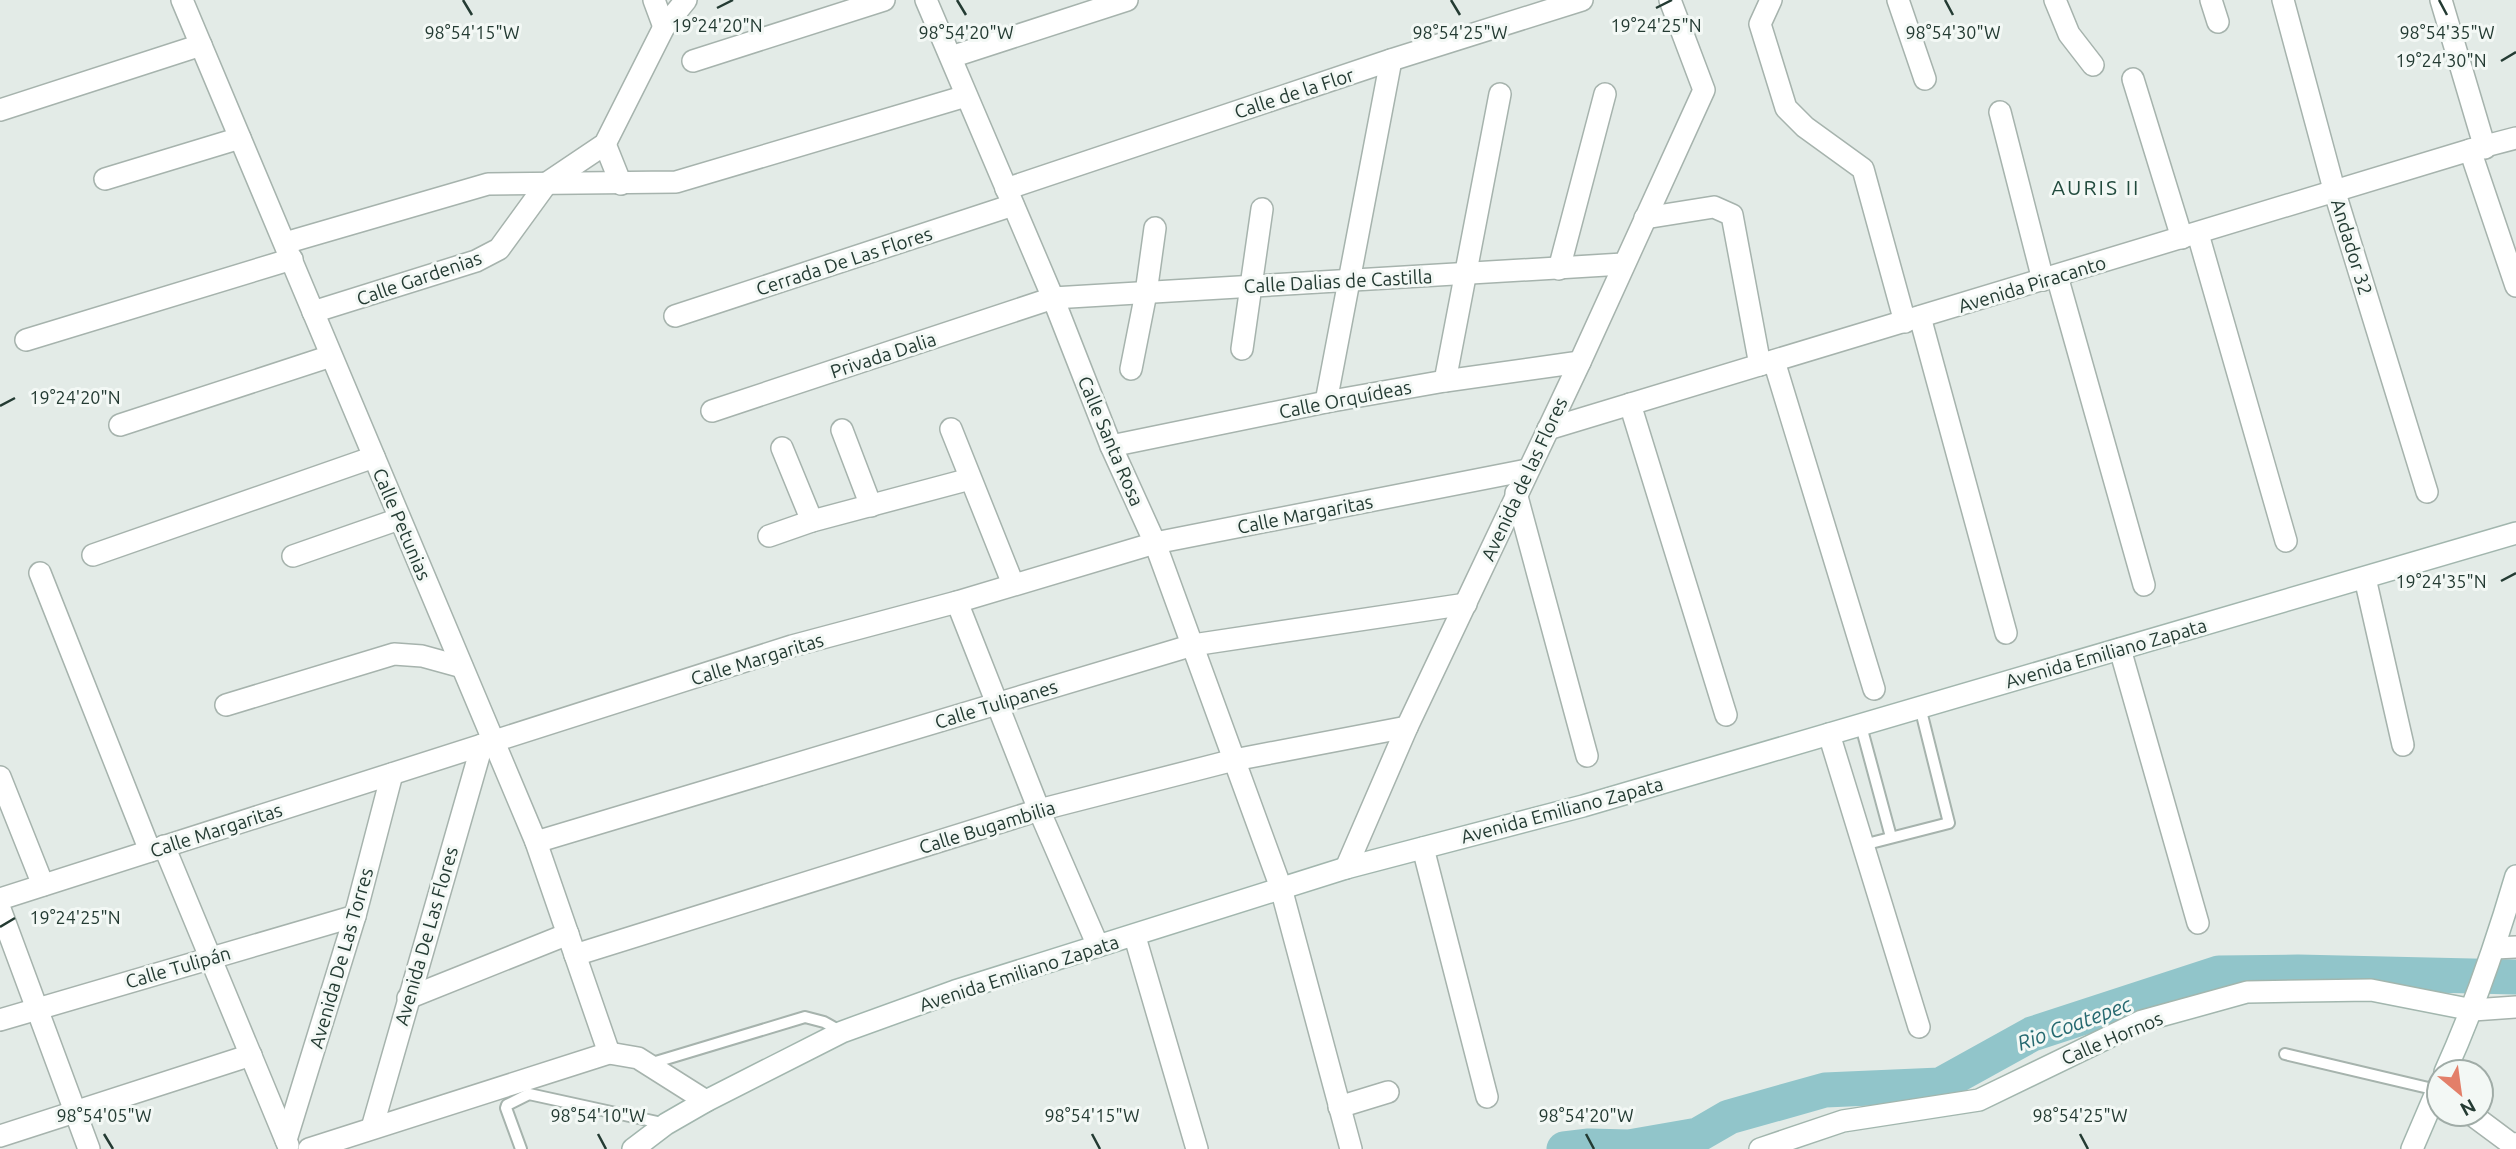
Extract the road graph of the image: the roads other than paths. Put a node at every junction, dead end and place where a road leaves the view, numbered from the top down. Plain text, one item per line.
1 (182, 0) edge
2 (654, 0) edge
3 (686, 0) edge
4 (884, 0) edge
5 (926, 0) edge
6 (1127, 0) edge
7 (1582, 0) edge
8 (1670, 0) edge
9 (1771, 0) edge
10 (1898, 0) edge
11 (2056, 0) edge
12 (2211, 0) edge
13 (2283, 0) edge
14 (2441, 0) edge
15 (2218, 22) dead end
16 (664, 27) junction
17 (201, 45) junction
18 (951, 57) junction
19 (693, 61) dead end
20 (1391, 61) junction
21 (2093, 65) dead end
22 (1925, 79) dead end
23 (2133, 79) dead end
24 (1500, 94) dead end
25 (1605, 94) dead end
26 (966, 96) junction
27 (0, 110) edge
28 (2000, 112) dead end
29 (240, 138) junction
30 (2516, 138) edge
31 (605, 144) junction
32 (2478, 149) junction
33 (105, 179) dead end
34 (547, 183) junction
35 (621, 184) junction
36 (2335, 193) junction
37 (1010, 197) junction
38 (1262, 209) dead end
39 (1645, 218) junction
40 (1155, 228) dead end
41 (2190, 236) junction
42 (288, 251) junction
43 (1623, 264) junction
44 (1559, 269) junction
45 (1466, 274) junction
46 (2050, 278) junction
47 (1349, 281) junction
48 (1252, 286) junction
49 (2516, 286) edge
50 (1146, 293) junction
51 (1054, 298) junction
52 (313, 312) junction
53 (675, 316) dead end
54 (1912, 319) junction
55 (26, 340) dead end
56 (1242, 349) dead end
57 (331, 356) junction
58 (1580, 362) junction
59 (1767, 363) junction
60 (1131, 369) dead end
61 (1445, 381) junction
62 (1326, 402) junction
63 (1630, 404) junction
64 (712, 411) dead end
65 (120, 425) dead end
66 (950, 429) dead end
67 (1548, 429) junction
68 (842, 430) dead end
69 (1111, 446) junction
70 (782, 448) dead end
71 (374, 457) junction
72 (1527, 470) junction
73 (970, 479) junction
74 (2427, 492) dead end
75 (1516, 493) junction
76 (871, 506) junction
77 (399, 519) junction
78 (812, 521) junction
79 (2516, 533) edge
80 (769, 536) dead end
81 (2286, 541) dead end
82 (1155, 543) junction
83 (93, 555) dead end
84 (293, 556) dead end
85 (40, 573) dead end
86 (2365, 578) junction
87 (1013, 584) junction
88 (2144, 585) dead end
89 (957, 602) junction
90 (1465, 604) junction
91 (2006, 633) dead end
92 (1192, 645) junction
93 (2120, 649) junction
94 (462, 667) junction
95 (1874, 689) dead end
96 (996, 704) junction
97 (226, 705) dead end
98 (1920, 707) junction
99 (1726, 715) dead end
100 (1861, 726) junction
101 (1407, 727) junction
102 (1829, 734) junction
103 (488, 744) junction
104 (2403, 745) dead end
105 (1587, 756) dead end
106 (1234, 760) junction
107 (392, 774) junction
108 (0, 777) edge
109 (1039, 810) junction
110 (1891, 837) junction
111 (536, 842) junction
112 (1863, 845) junction
113 (1423, 848) junction
114 (157, 849) junction
115 (1346, 868) junction
116 (2516, 876) edge
117 (43, 885) junction
118 (1281, 888) junction
119 (0, 899) edge
120 (0, 909) edge
121 (355, 916) junction
122 (2198, 923) dead end
123 (568, 934) junction
124 (1135, 937) junction
125 (1098, 946) junction
126 (2501, 951) edge
127 (575, 955) junction
128 (211, 958) junction
129 (408, 998) junction
130 (2474, 1005) junction
131 (2516, 1007) edge
132 (37, 1008) junction
133 (0, 1020) edge
134 (1919, 1027) dead end
135 (842, 1031) junction
136 (608, 1053) junction
137 (2285, 1054) dead end
138 (251, 1055) junction
139 (2451, 1058) edge
140 (649, 1064) junction
141 (2425, 1082) edge
142 (1388, 1092) dead end
143 (1487, 1097) dead end
144 (706, 1101) junction
145 (1339, 1107) junction
146 (75, 1111) junction
147 (2425, 1119) edge
148 (666, 1124) junction
149 (372, 1128) junction
150 (2490, 1128) edge
151 (0, 1136) edge
152 (2516, 1144) edge
153 (288, 1145) edge
154 (89, 1149) edge
155 (309, 1149) edge
156 (521, 1149) edge
157 (633, 1149) edge
158 (1197, 1149) edge
159 (1351, 1149) edge
160 (1760, 1149) edge
161 (2412, 1149) edge

1 - 17 street, Calle Petunias
2 - 16 street
3 - 16 street
4 - 19 street
5 - 18 street, Calle Santa Rosa
6 - 18 street
7 - 20 street, Calle de la Flor
8 - 39 street, Avenida de las Flores
9 - 54 street
10 - 22 street
11 - 21 street
12 - 15 street
13 - 36 street, Andador 32
14 - 32 street
16 - 31 street
17 - 27 street
17 - 29 street, Calle Petunias
18 - 26 street, Calle Santa Rosa
20 - 37 street, Calle de la Flor
20 - 47 street
23 - 41 street
24 - 45 street
25 - 44 street
26 - 35 street
26 - 37 street, Calle Santa Rosa
28 - 46 street
29 - 33 street
29 - 42 street, Calle Petunias
30 - 32 street, Avenida Piracanto
31 - 34 street, Calle Gardenias
31 - 35 street
32 - 36 street, Avenida Piracanto
32 - 49 street
34 - 35 street
34 - 42 street
34 - 52 street, Calle Gardenias
36 - 41 street, Avenida Piracanto
36 - 74 street, Andador 32
37 - 51 street, Calle Santa Rosa
37 - 53 street, Cerrada De Las Flores
38 - 48 street
39 - 43 street, Avenida de las Flores
39 - 59 street
40 - 50 street
41 - 46 street, Avenida Piracanto
41 - 81 street
42 - 52 street, Calle Petunias
42 - 55 street
43 - 44 street, Calle Dalias de Castilla
43 - 58 street, Avenida de las Flores
44 - 45 street, Calle Dalias de Castilla
45 - 47 street, Calle Dalias de Castilla
45 - 61 street
46 - 54 street, Avenida Piracanto
46 - 88 street
47 - 48 street, Calle Dalias de Castilla
47 - 62 street
48 - 50 street, Calle Dalias de Castilla
48 - 56 street
50 - 51 street, Calle Dalias de Castilla
50 - 60 street
51 - 64 street, Privada Dalia
51 - 69 street, Calle Santa Rosa
52 - 57 street, Calle Petunias
54 - 59 street, Avenida Piracanto
54 - 91 street
57 - 65 street
57 - 71 street, Calle Petunias
58 - 61 street, Calle Orquídeas
58 - 67 street, Avenida de las Flores
59 - 63 street, Avenida Piracanto
59 - 95 street
61 - 62 street, Calle Orquídeas
62 - 69 street, Calle Orquídeas
63 - 67 street, Avenida Piracanto
63 - 99 street
66 - 73 street
67 - 72 street, Avenida de las Flores
68 - 76 street
69 - 82 street, Calle Santa Rosa
70 - 78 street
71 - 77 street, Calle Petunias
71 - 83 street
72 - 75 street, Avenida de las Flores
72 - 82 street, Calle Margaritas
73 - 76 street
73 - 87 street
75 - 90 street, Avenida de las Flores
75 - 105 street
76 - 78 street
77 - 84 street
77 - 94 street, Calle Petunias
78 - 80 street
79 - 86 street, Avenida Emiliano Zapata
82 - 87 street, Calle Margaritas
82 - 92 street, Calle Santa Rosa
85 - 114 street
86 - 93 street, Avenida Emiliano Zapata
86 - 104 street
87 - 89 street, Calle Margaritas
89 - 96 street
89 - 103 street, Calle Margaritas
90 - 92 street, Calle Tulipanes
90 - 101 street, Avenida de las Flores
92 - 96 street, Calle Tulipanes
92 - 106 street, Calle Santa Rosa
93 - 98 street, Avenida Emiliano Zapata
93 - 122 street
94 - 97 street
94 - 103 street, Calle Petunias
96 - 109 street
96 - 111 street, Calle Tulipanes
98 - 100 street, Avenida Emiliano Zapata
98 - 110 lane
100 - 102 street, Avenida Emiliano Zapata
100 - 110 lane
101 - 106 street, Calle Bugambilia
101 - 115 street, Avenida de las Flores
102 - 112 street
102 - 113 street, Avenida Emiliano Zapata
103 - 107 street, Calle Margaritas
103 - 111 street, Calle Petunias
103 - 129 street, Avenida De Las Flores
106 - 109 street, Calle Bugambilia
106 - 118 street, Calle Santa Rosa
107 - 114 street, Calle Margaritas
107 - 121 street, Avenida De Las Torres
108 - 117 street
109 - 125 street
109 - 127 street, Calle Bugambilia
110 - 112 lane
111 - 123 street, Calle Petunias
112 - 134 street
113 - 115 street, Avenida Emiliano Zapata
113 - 143 street
114 - 117 street, Calle Margaritas
114 - 128 street
115 - 118 street, Avenida Emiliano Zapata
116 - 126 street
117 - 119 street, Calle Margaritas
118 - 124 street, Avenida Emiliano Zapata
118 - 145 street, Calle Santa Rosa
120 - 132 street
121 - 128 street, Calle Tulipán
121 - 153 street, Avenida De Las Torres
123 - 127 street, Calle Petunias
123 - 129 street
124 - 125 street, Avenida Emiliano Zapata
124 - 158 street
125 - 135 street, Avenida Emiliano Zapata
126 - 130 street
127 - 136 street, Calle Petunias
128 - 132 street, Calle Tulipán
128 - 138 street
129 - 149 street, Avenida De Las Flores
130 - 131 street, Calle Hornos
130 - 139 street
130 - 160 street, Calle Hornos
132 - 133 street, Calle Tulipán
132 - 146 street
135 - 140 lane
135 - 144 street, Avenida Emiliano Zapata
136 - 140 street
136 - 149 street
137 - 141 lane
138 - 146 street
138 - 153 street
140 - 144 street
142 - 145 street
144 - 148 street, Avenida Emiliano Zapata
145 - 159 street, Calle Santa Rosa
146 - 151 street
146 - 154 street
147 - 161 street
148 - 156 lane
148 - 157 street, Avenida Emiliano Zapata
149 - 155 street
150 - 152 street

